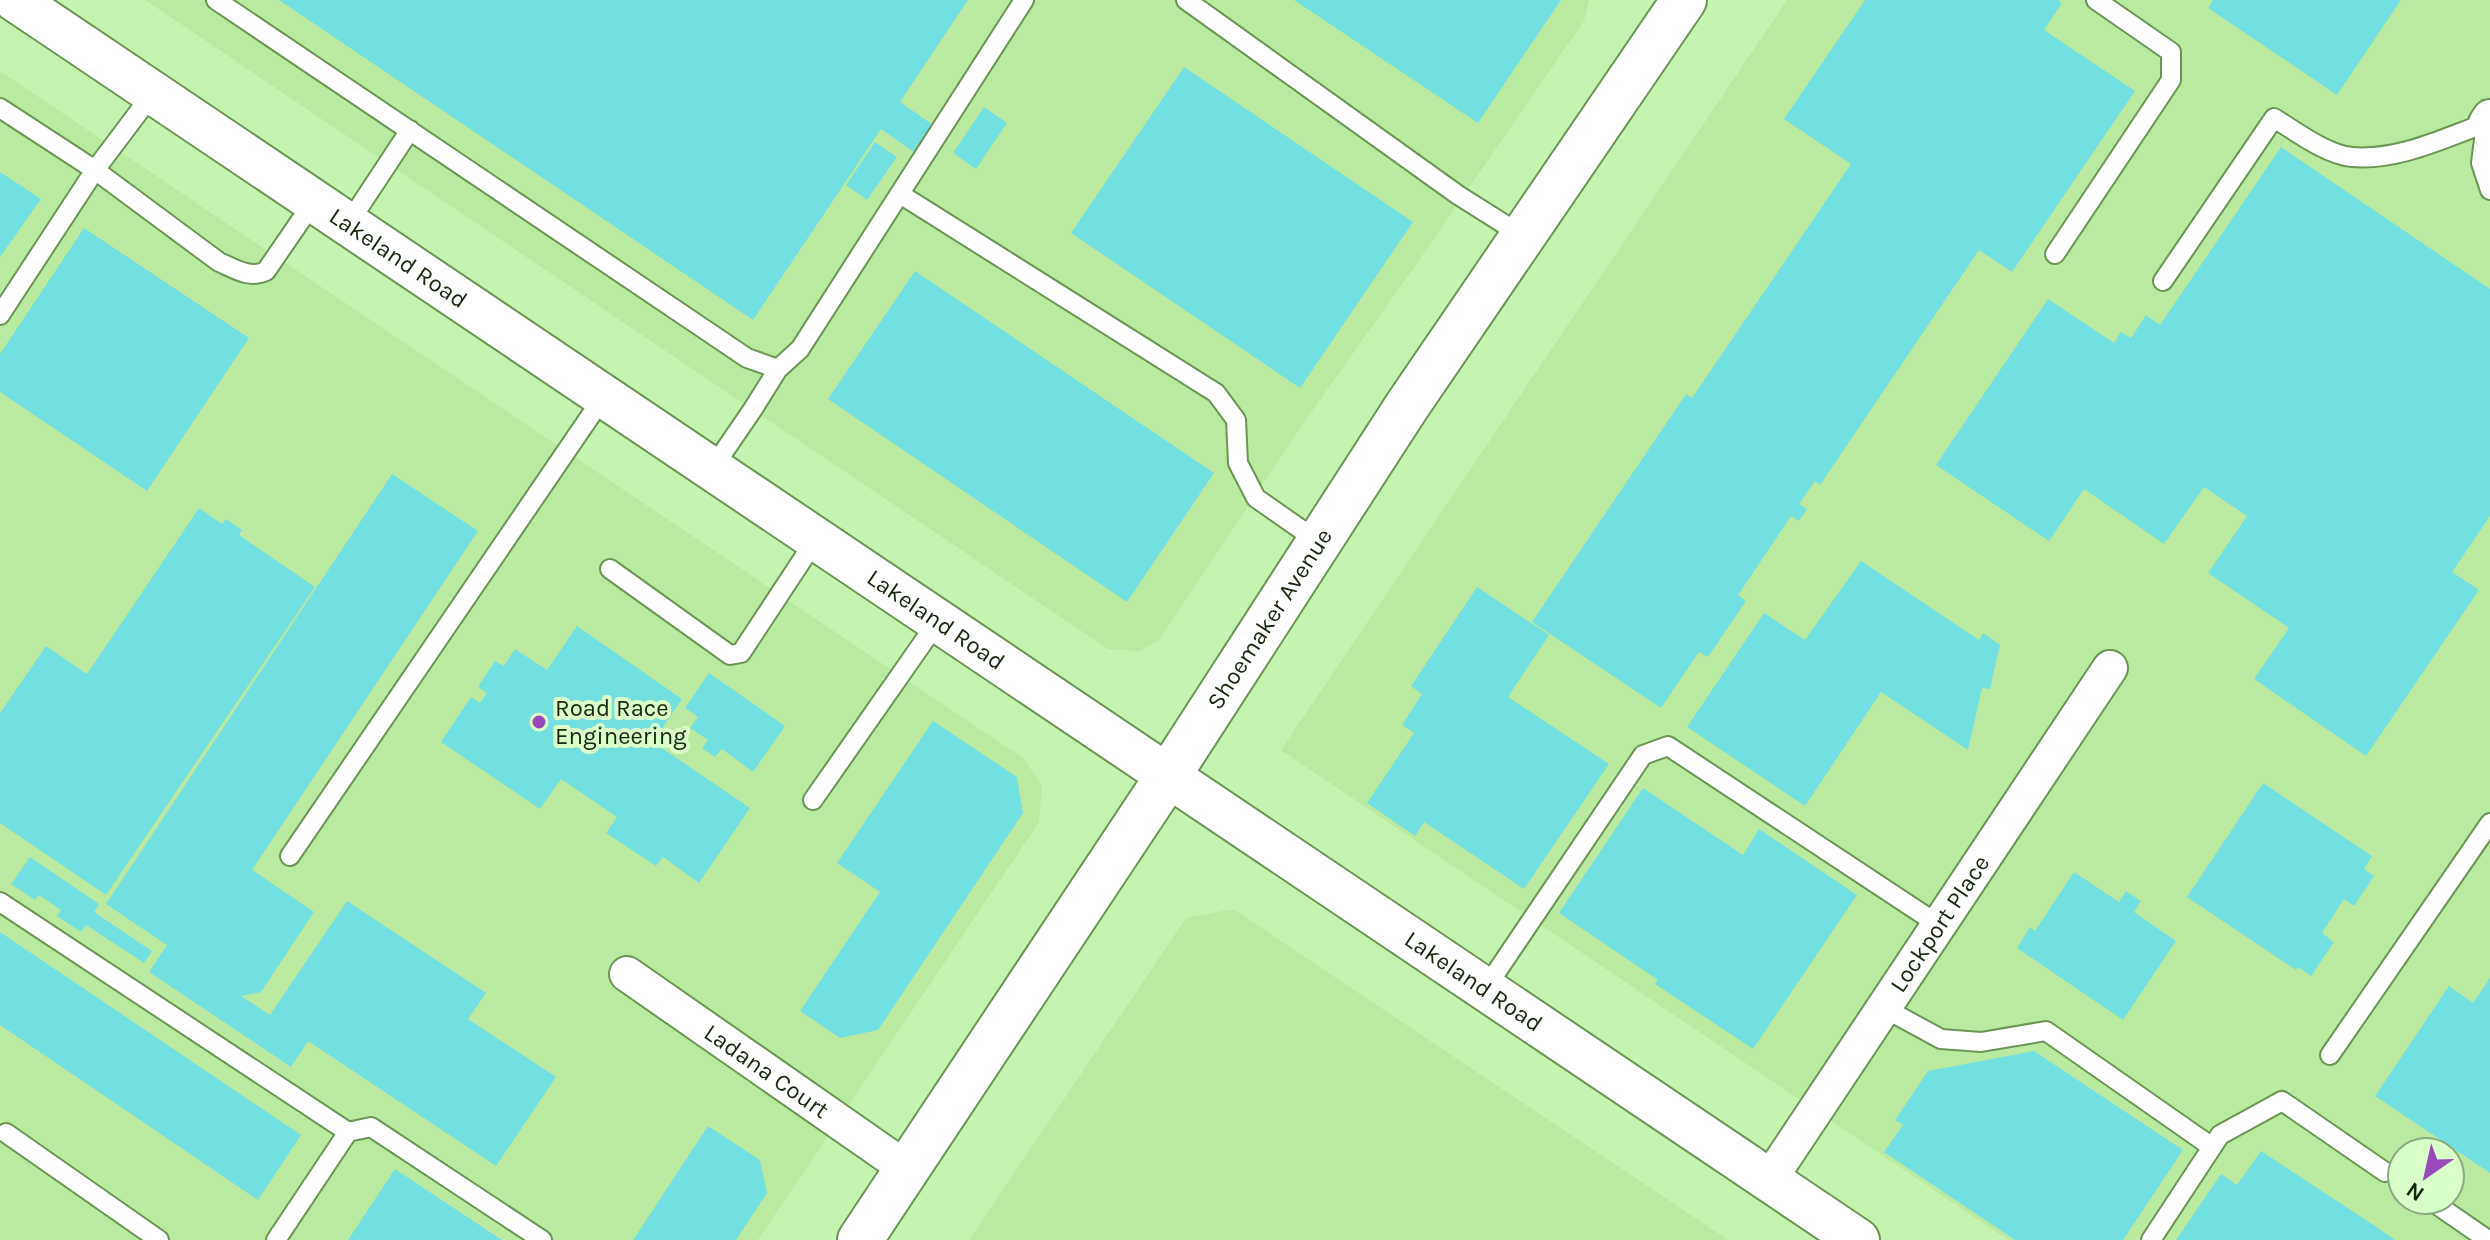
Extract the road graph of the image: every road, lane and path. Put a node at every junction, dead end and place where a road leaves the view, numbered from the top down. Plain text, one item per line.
1 (15, 0) edge
2 (216, 0) edge
3 (1024, 0) edge
4 (1186, 0) edge
5 (1684, 0) edge
6 (2096, 0) edge
7 (153, 93) junction
8 (0, 108) edge
9 (2488, 120) edge
10 (410, 130) junction
11 (95, 170) junction
12 (2490, 190) edge
13 (900, 194) junction
14 (314, 201) junction
15 (348, 224) junction
16 (1523, 236) junction
17 (2055, 254) dead end
18 (2163, 281) dead end
19 (0, 315) edge
20 (778, 369) junction
21 (604, 396) junction
22 (712, 469) junction
23 (816, 539) junction
24 (1319, 542) junction
25 (610, 569) dead end
26 (938, 621) junction
27 (2110, 668) dead end
28 (1168, 776) junction
29 (813, 800) dead end
30 (2490, 823) edge
31 (290, 856) dead end
32 (0, 902) edge
33 (1939, 925) junction
34 (627, 974) dead end
35 (1485, 989) junction
36 (1884, 1008) junction
37 (2330, 1055) dead end
38 (348, 1132) junction
39 (6, 1133) dead end
40 (2212, 1147) junction
41 (907, 1169) junction
42 (2385, 1172) dead end
43 (1769, 1180) junction
44 (2453, 1216) edge
45 (159, 1240) edge
46 (276, 1240) edge
47 (542, 1240) edge
48 (860, 1240) edge
49 (1858, 1240) edge
50 (2151, 1240) edge
51 (2488, 1240) edge

1 - 7 street, Lakeland Road
2 - 10 lane
3 - 13 lane
4 - 16 lane
5 - 16 main road, Shoemaker Avenue
6 - 17 lane
7 - 11 lane
7 - 14 street, Lakeland Road
8 - 11 lane
9 - 12 lane
9 - 18 lane
10 - 15 lane
10 - 20 lane
11 - 14 lane
11 - 19 lane
13 - 20 lane
13 - 24 lane
14 - 15 street, Lakeland Road
15 - 21 street, Lakeland Road
16 - 24 main road, Shoemaker Avenue
20 - 22 lane
21 - 22 street, Lakeland Road
21 - 31 lane
22 - 23 street, Lakeland Road
23 - 25 lane
23 - 26 street, Lakeland Road
24 - 28 main road, Shoemaker Avenue
26 - 28 street, Lakeland Road
26 - 29 lane
27 - 33 street, Lockport Place
28 - 35 street, Lakeland Road
28 - 41 main road, Shoemaker Avenue
30 - 37 lane
32 - 38 lane
33 - 35 lane
33 - 36 street, Lockport Place
34 - 41 street, Ladana Court
35 - 43 street, Lakeland Road
36 - 40 lane
36 - 43 street, Lockport Place
38 - 46 lane
38 - 47 lane
39 - 45 lane
40 - 42 lane
40 - 50 lane
41 - 48 main road, Shoemaker Avenue
43 - 49 street, Lakeland Road
44 - 51 lane

